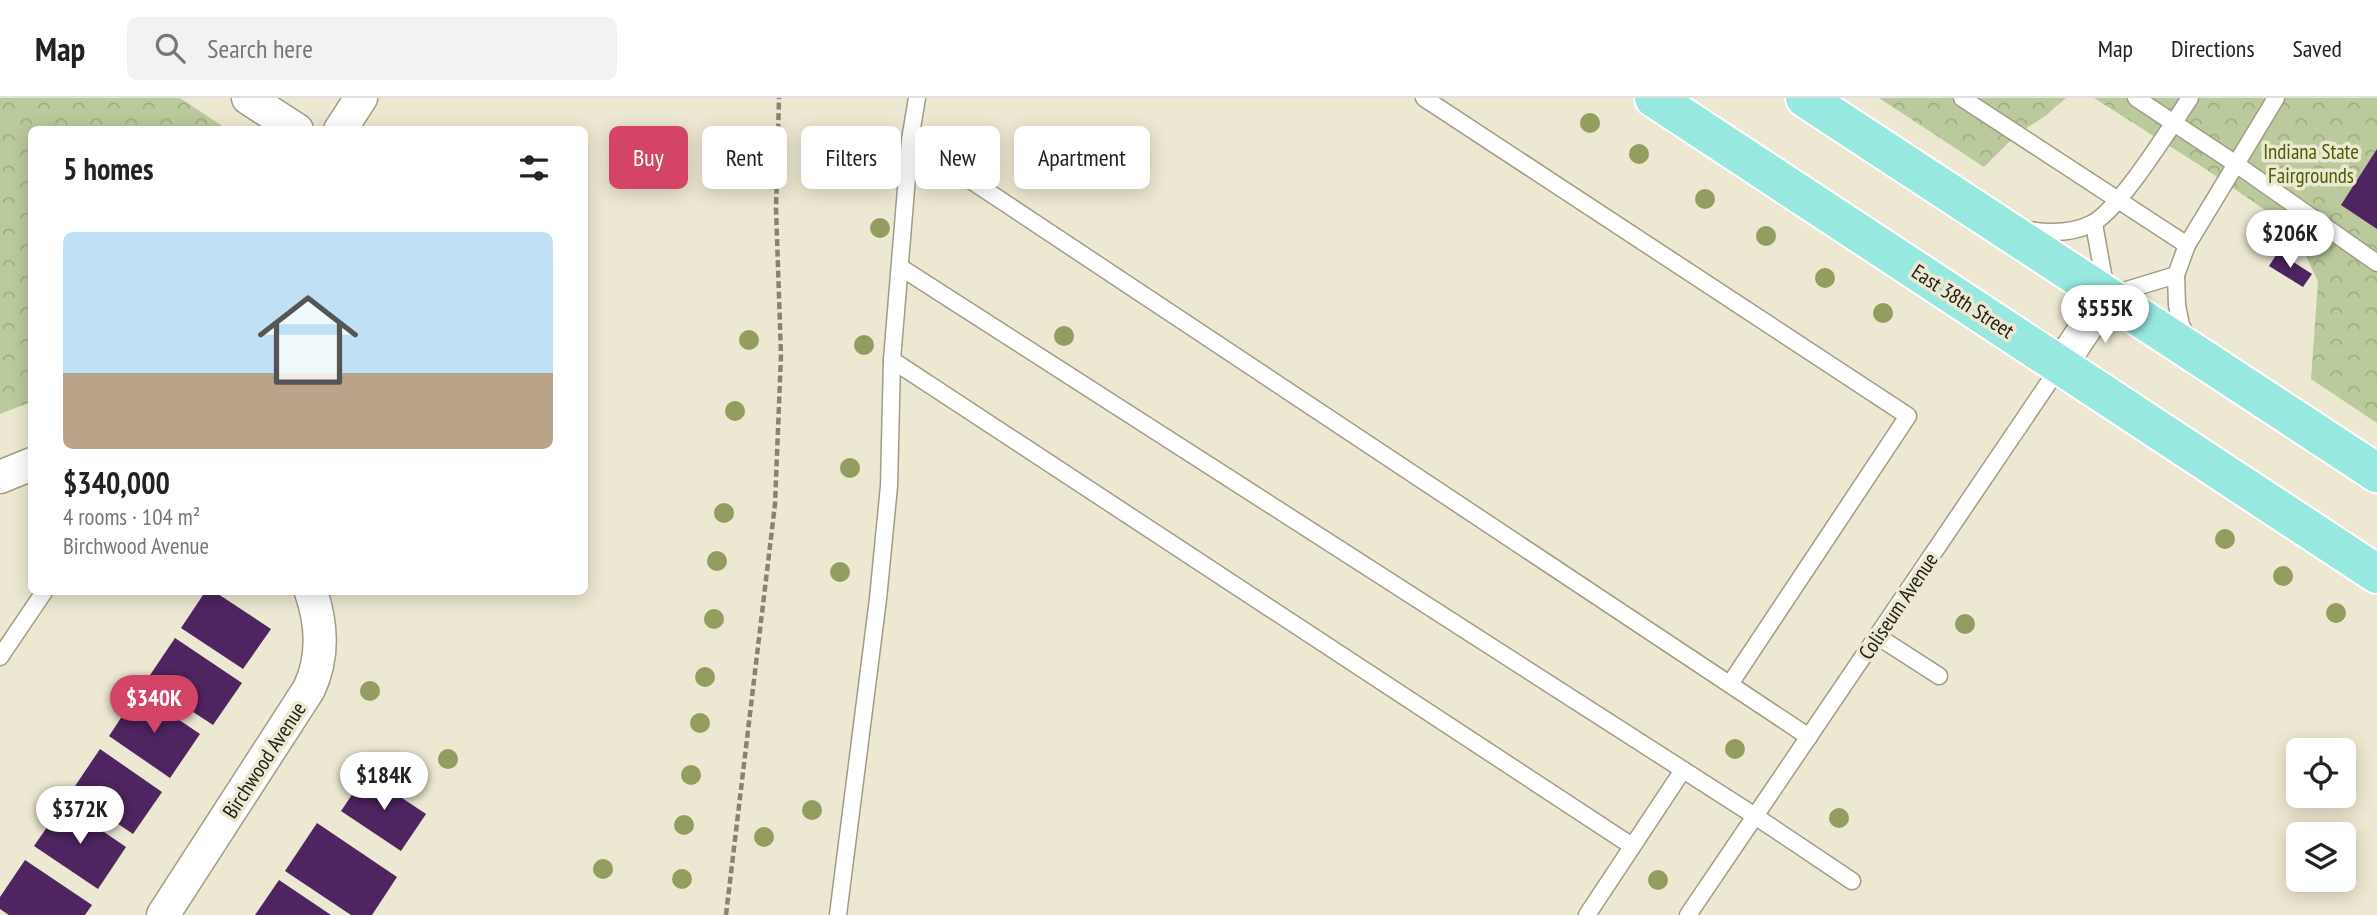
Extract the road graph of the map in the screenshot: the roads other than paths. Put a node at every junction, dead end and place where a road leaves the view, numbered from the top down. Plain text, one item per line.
1 (248, 98) edge
2 (361, 98) edge
3 (917, 98) edge
4 (1424, 98) edge
5 (1654, 98) edge
6 (1805, 98) edge
7 (1962, 98) edge
8 (2136, 98) edge
9 (2190, 98) edge
10 (2276, 98) edge
11 (2174, 122) junction
12 (291, 126) edge
13 (343, 126) edge
14 (910, 140) junction
15 (2236, 164) junction
16 (2118, 201) junction
17 (1990, 220) junction
18 (2094, 223) junction
19 (2187, 245) junction
20 (2377, 263) edge
21 (900, 267) junction
22 (2176, 275) junction
23 (2107, 296) junction
24 (892, 360) junction
25 (2060, 366) junction
26 (2215, 367) junction
27 (28, 466) edge
28 (2377, 474) edge
29 (0, 477) edge
30 (2377, 574) edge
31 (42, 595) edge
32 (312, 595) edge
33 (1877, 636) junction
34 (0, 657) edge
35 (1939, 676) dead end
36 (1730, 684) junction
37 (1808, 737) junction
38 (1683, 770) junction
39 (1755, 816) junction
40 (1632, 846) junction
41 (1852, 881) dead end
42 (163, 915) edge
43 (838, 915) edge
44 (1587, 915) edge
45 (1688, 915) edge

1 - 12 street
2 - 13 street
3 - 14 lane
4 - 36 lane
5 - 25 main road, East 38th Street
6 - 17 main road
7 - 16 lane
8 - 11 lane
9 - 11 lane
10 - 15 lane
11 - 15 lane
11 - 16 lane
14 - 21 lane
14 - 36 lane
15 - 19 lane
15 - 20 lane
16 - 18 lane
16 - 19 lane
17 - 18 lane
17 - 23 main road
18 - 23 lane
19 - 22 lane
21 - 24 lane
21 - 38 lane
22 - 23 lane
22 - 26 lane
23 - 25 street, Coliseum Avenue
23 - 26 main road
24 - 40 lane
24 - 43 lane
25 - 30 main road, East 38th Street
25 - 33 lane, Coliseum Avenue
26 - 28 main road
27 - 29 street
31 - 34 lane
32 - 42 street, Birchwood Avenue
33 - 35 lane
33 - 37 lane, Coliseum Avenue
36 - 37 lane
37 - 39 lane, Coliseum Avenue
38 - 39 lane
38 - 40 lane
39 - 41 lane
39 - 45 lane, Coliseum Avenue
40 - 44 lane

